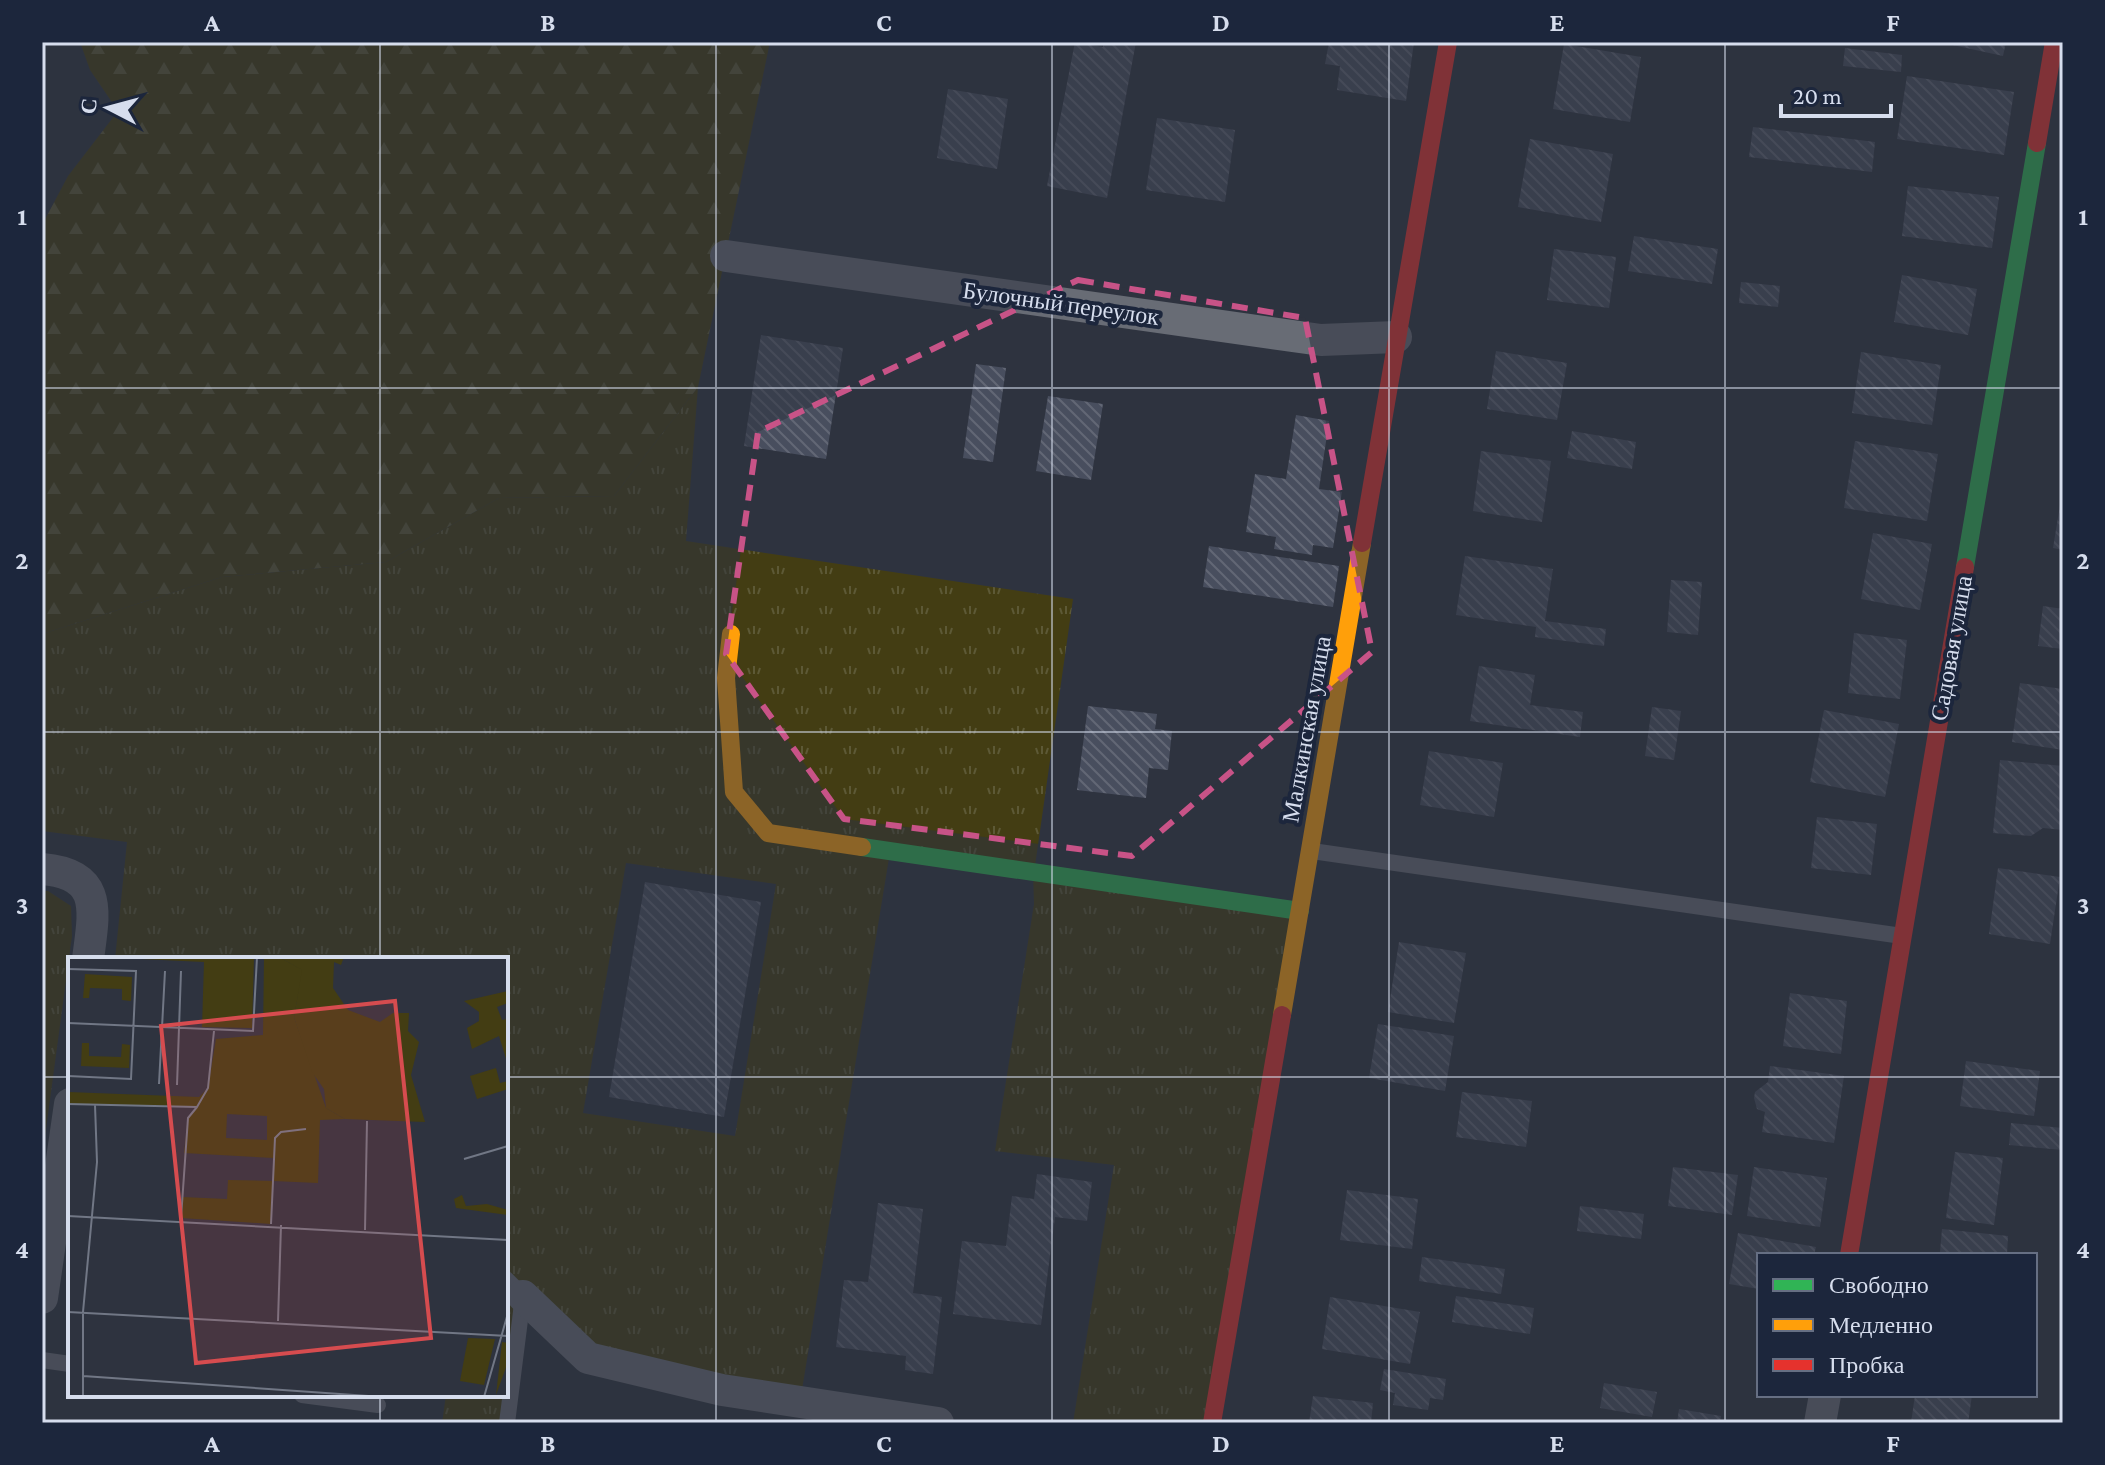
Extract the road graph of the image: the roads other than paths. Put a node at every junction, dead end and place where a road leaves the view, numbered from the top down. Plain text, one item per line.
1 (1448, 42) edge
2 (2054, 42) edge
3 (726, 256) dead end
4 (1396, 337) junction
5 (731, 634) dead end
6 (1310, 851) junction
7 (42, 869) edge
8 (1300, 911) junction
9 (1903, 936) junction
10 (88, 957) edge
11 (68, 1143) edge
12 (1849, 1253) edge
13 (514, 1288) edge
14 (42, 1298) edge
15 (42, 1360) edge
16 (68, 1364) edge
17 (317, 1397) edge
18 (1825, 1397) edge
19 (378, 1405) dead end
20 (507, 1423) edge
21 (938, 1423) edge
22 (1212, 1423) edge
23 (1820, 1423) edge

1 - 4 street, Малкинская улица
2 - 9 street, Садовая улица
3 - 4 street, Булочный переулок
4 - 6 street, Малкинская улица
5 - 8 street
6 - 8 street, Малкинская улица
6 - 9 lane
7 - 10 street
8 - 22 street, Малкинская улица
9 - 12 street, Садовая улица
11 - 14 street
13 - 20 lane
13 - 21 street
15 - 16 lane
17 - 19 lane
18 - 23 street

